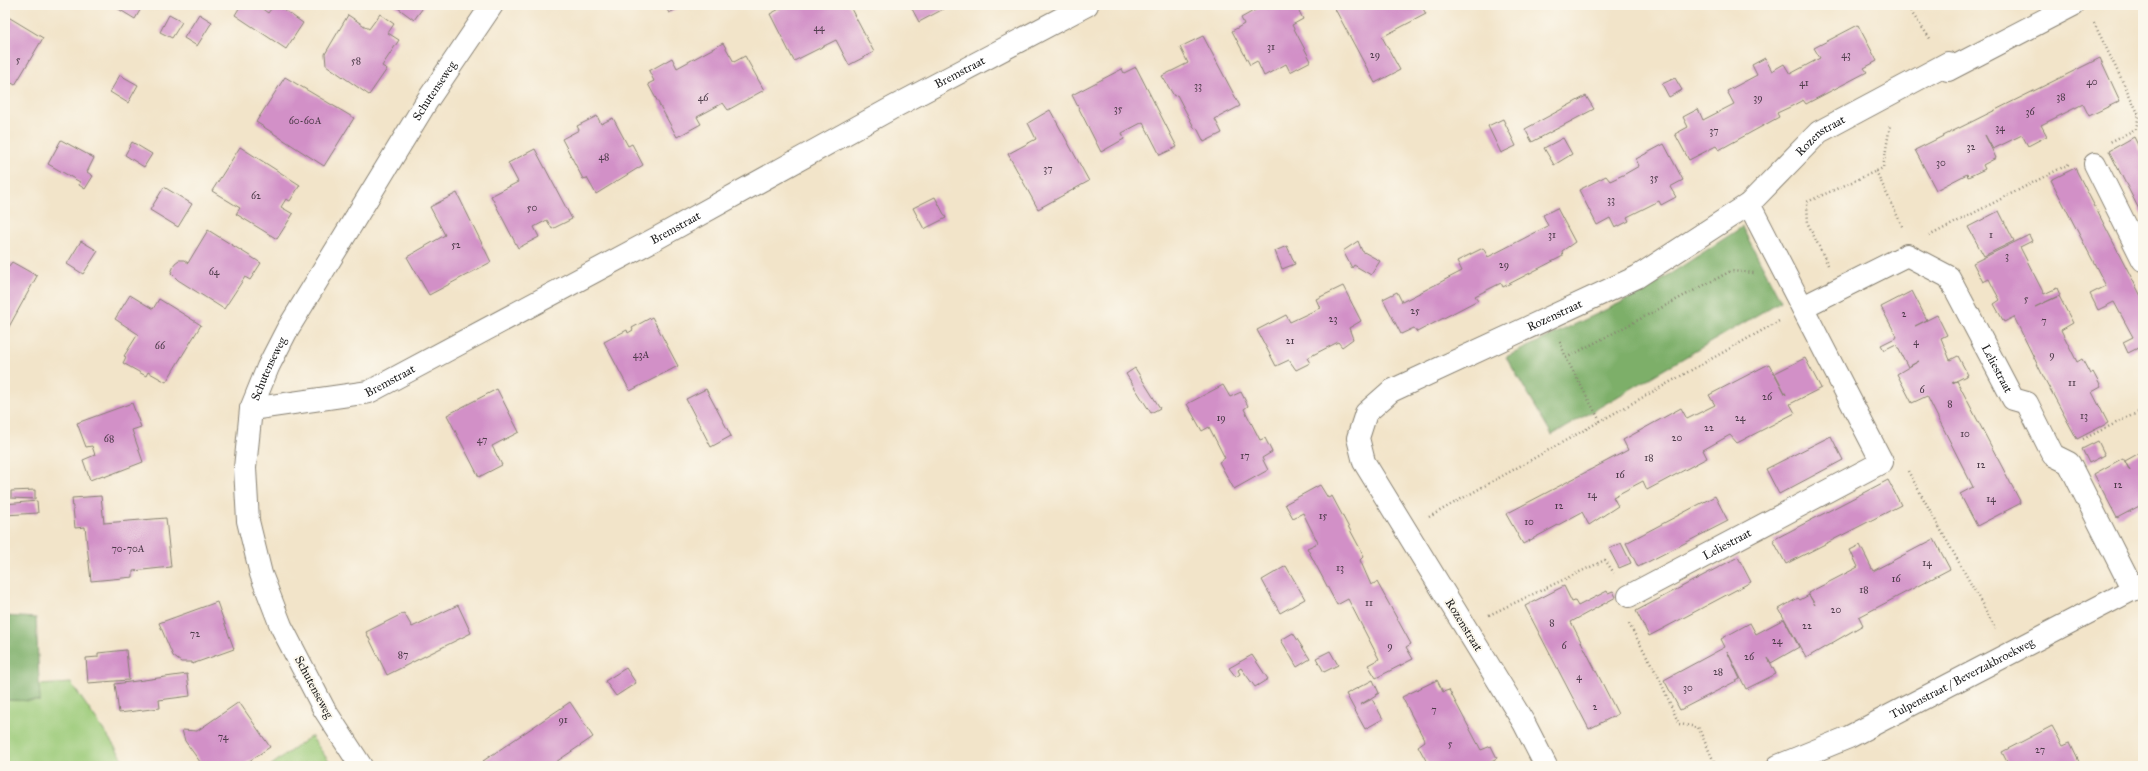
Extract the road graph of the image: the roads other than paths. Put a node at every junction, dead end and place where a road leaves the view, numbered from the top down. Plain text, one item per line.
1 (492, 5) edge
2 (1087, 5) edge
3 (2073, 5) edge
4 (2085, 162) road end
5 (1749, 204) junction
6 (2143, 260) edge
7 (1803, 307) junction
8 (251, 409) junction
9 (2138, 587) edge
10 (1629, 596) road end
11 (361, 766) edge
12 (1546, 766) edge
13 (1778, 766) edge

1 - 8 street, Schutenseweg
2 - 8 street, Bremstraat
3 - 5 street, Rozenstraat
4 - 6 street
5 - 7 street
5 - 12 street, Rozenstraat
7 - 9 street, Leliestraat
7 - 10 street, Leliestraat
8 - 11 street, Schutenseweg
9 - 13 street, Tulpenstraat / Beverzakbroekweg

